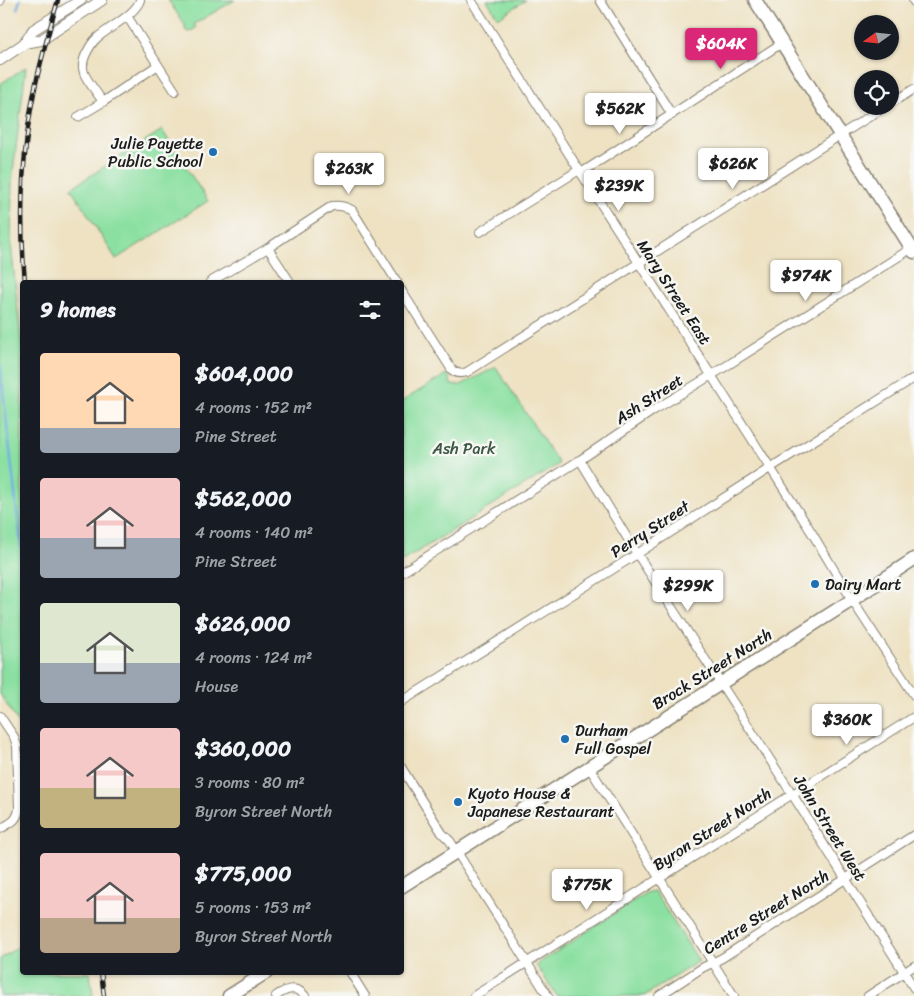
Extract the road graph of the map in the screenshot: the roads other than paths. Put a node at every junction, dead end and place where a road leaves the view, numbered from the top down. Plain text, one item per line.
1 (81, 0) edge
2 (102, 0) edge
3 (140, 0) edge
4 (471, 0) edge
5 (600, 0) edge
6 (759, 2) edge
7 (127, 16) junction
8 (24, 43) junction
9 (782, 44) junction
10 (0, 60) edge
11 (158, 65) junction
12 (914, 89) edge
13 (175, 91) dead end
14 (899, 98) edge
15 (103, 102) junction
16 (672, 115) junction
17 (872, 115) edge
18 (78, 117) dead end
19 (840, 135) junction
20 (580, 172) junction
21 (480, 232) dead end
22 (268, 248) junction
23 (913, 250) edge
24 (639, 264) junction
25 (213, 280) edge
26 (289, 280) edge
27 (396, 280) edge
28 (404, 295) edge
29 (712, 375) junction
30 (914, 378) edge
31 (580, 460) junction
32 (770, 468) junction
33 (637, 554) junction
34 (914, 559) edge
35 (404, 571) edge
36 (852, 600) junction
37 (721, 683) junction
38 (914, 695) edge
39 (404, 700) edge
40 (0, 716) edge
41 (914, 717) edge
42 (589, 767) junction
43 (404, 772) edge
44 (792, 794) junction
45 (0, 829) edge
46 (914, 835) edge
47 (457, 852) junction
48 (659, 878) junction
49 (846, 879) junction
50 (404, 885) edge
51 (527, 962) junction
52 (713, 962) junction
53 (914, 966) edge
54 (904, 973) junction
55 (262, 975) edge
56 (352, 975) edge
57 (914, 988) edge
58 (229, 996) edge
59 (276, 996) edge
60 (305, 996) edge
61 (365, 996) edge
62 (474, 996) edge
63 (548, 996) edge
64 (659, 996) edge
65 (734, 996) edge
66 (868, 996) edge

1 - 8 street
2 - 8 street
3 - 7 street
4 - 20 street, Mary Street East
5 - 16 street
6 - 9 main road
7 - 11 street
7 - 15 street
8 - 10 street
9 - 16 street
9 - 19 main road
11 - 13 street
11 - 15 street
12 - 14 street
15 - 18 street
16 - 20 street
17 - 19 street
19 - 23 main road
19 - 24 street
20 - 21 street
20 - 24 street, Mary Street East
22 - 25 street
22 - 26 street
22 - 27 street
23 - 29 street, Ash Street
24 - 28 street
24 - 29 street, Mary Street East
29 - 31 street, Ash Street
29 - 32 street, Mary Street East
30 - 32 street, Perry Street
31 - 33 street, John Street West
31 - 35 street, Ash Street
32 - 33 street, Perry Street
32 - 36 street, Mary Street East
33 - 37 street, John Street West
33 - 39 street, Perry Street
34 - 36 main road, Brock Street North
36 - 37 main road, Brock Street North
36 - 38 street, Mary Street East
37 - 42 main road, Brock Street North
37 - 44 street, John Street West
40 - 45 street
41 - 44 street, Byron Street North
42 - 47 main road, Brock Street North
42 - 48 street
43 - 47 street
44 - 48 street, Byron Street North
44 - 49 street, John Street West
46 - 49 street, Centre Street North
47 - 50 main road, Brock Street North
47 - 51 street
48 - 51 street, Byron Street North
48 - 52 street
49 - 52 street, Centre Street North
49 - 54 street, John Street West
51 - 62 street, Byron Street North
51 - 63 street
52 - 64 street, Centre Street North
52 - 65 street
53 - 54 street
54 - 57 street, John Street West
54 - 66 street
55 - 58 main road
56 - 61 street
59 - 60 street

